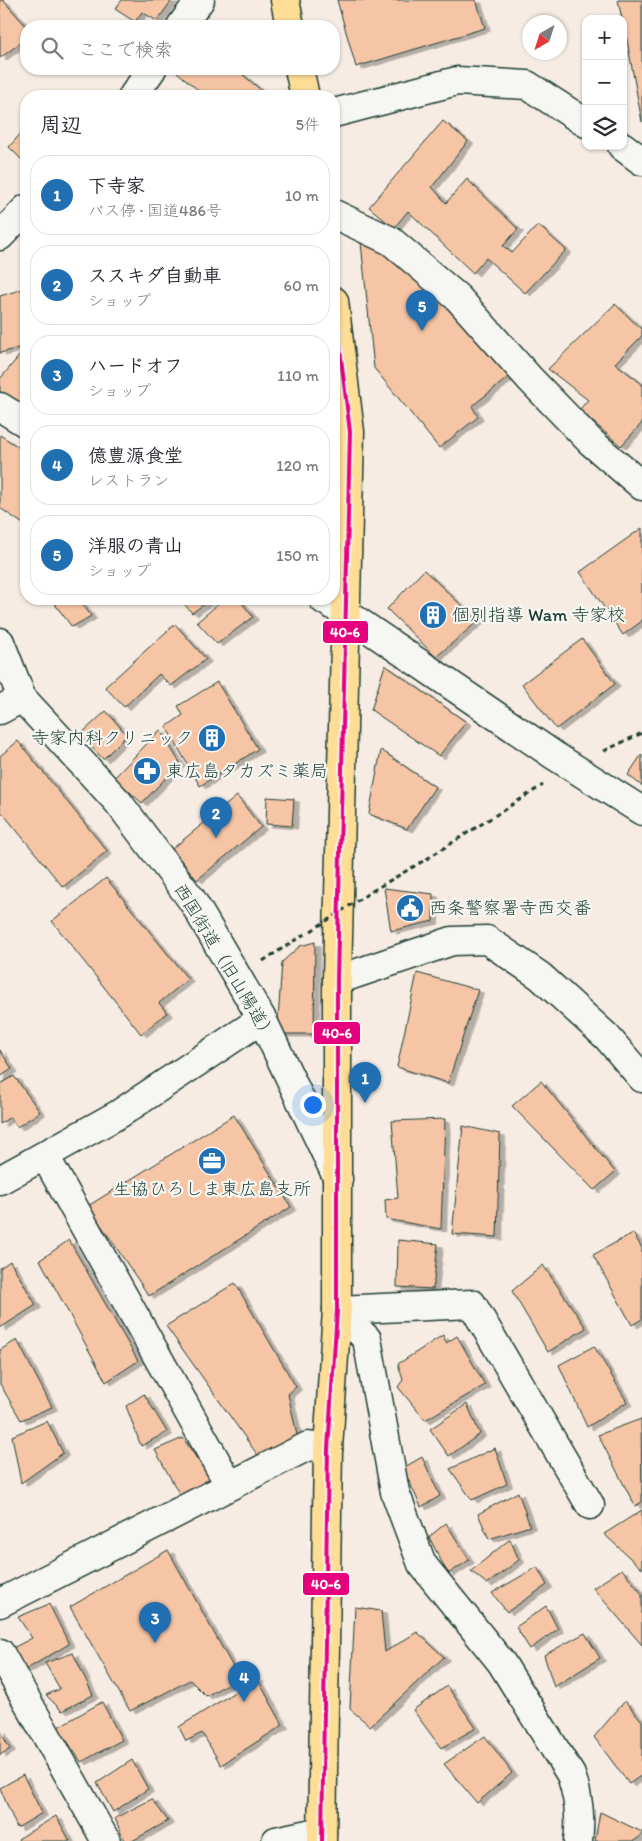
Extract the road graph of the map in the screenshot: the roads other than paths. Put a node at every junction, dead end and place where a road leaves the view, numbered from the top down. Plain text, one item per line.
1 (200, 0) edge
2 (285, 0) edge
3 (186, 20) edge
4 (289, 20) edge
5 (148, 75) edge
6 (300, 75) edge
7 (136, 90) edge
8 (304, 90) edge
9 (340, 111) edge
10 (582, 120) edge
11 (627, 150) edge
12 (642, 161) edge
13 (20, 215) edge
14 (340, 217) edge
15 (0, 236) edge
16 (340, 350) edge
17 (0, 407) edge
18 (20, 419) edge
19 (642, 486) edge
20 (340, 534) edge
21 (333, 605) edge
22 (0, 642) edge
23 (11, 704) edge
24 (642, 811) edge
25 (337, 980) junction
26 (262, 1019) junction
27 (642, 1078) edge
28 (45, 1156) junction
29 (338, 1179) junction
30 (0, 1180) edge
31 (337, 1310) junction
32 (328, 1449) junction
33 (230, 1486) junction
34 (590, 1505) dead end
35 (0, 1603) edge
36 (0, 1653) edge
37 (322, 1836) edge
38 (106, 1841) edge
39 (276, 1841) edge
40 (578, 1841) edge

1 - 3 street
2 - 4 highway
5 - 7 street
6 - 8 highway
9 - 10 street
11 - 12 street
13 - 15 street
14 - 19 street
16 - 20 highway
17 - 18 street
21 - 24 street
21 - 25 highway
22 - 23 street, 西国街道（旧山陽道）
23 - 26 street, 西国街道（旧山陽道）
25 - 27 street
25 - 29 highway
26 - 28 street
26 - 29 street, 西国街道（旧山陽道）
28 - 30 street
28 - 33 street
29 - 31 highway
31 - 32 highway
31 - 34 street
31 - 40 street
32 - 33 street
32 - 37 highway
33 - 35 street
36 - 38 street
37 - 39 street

